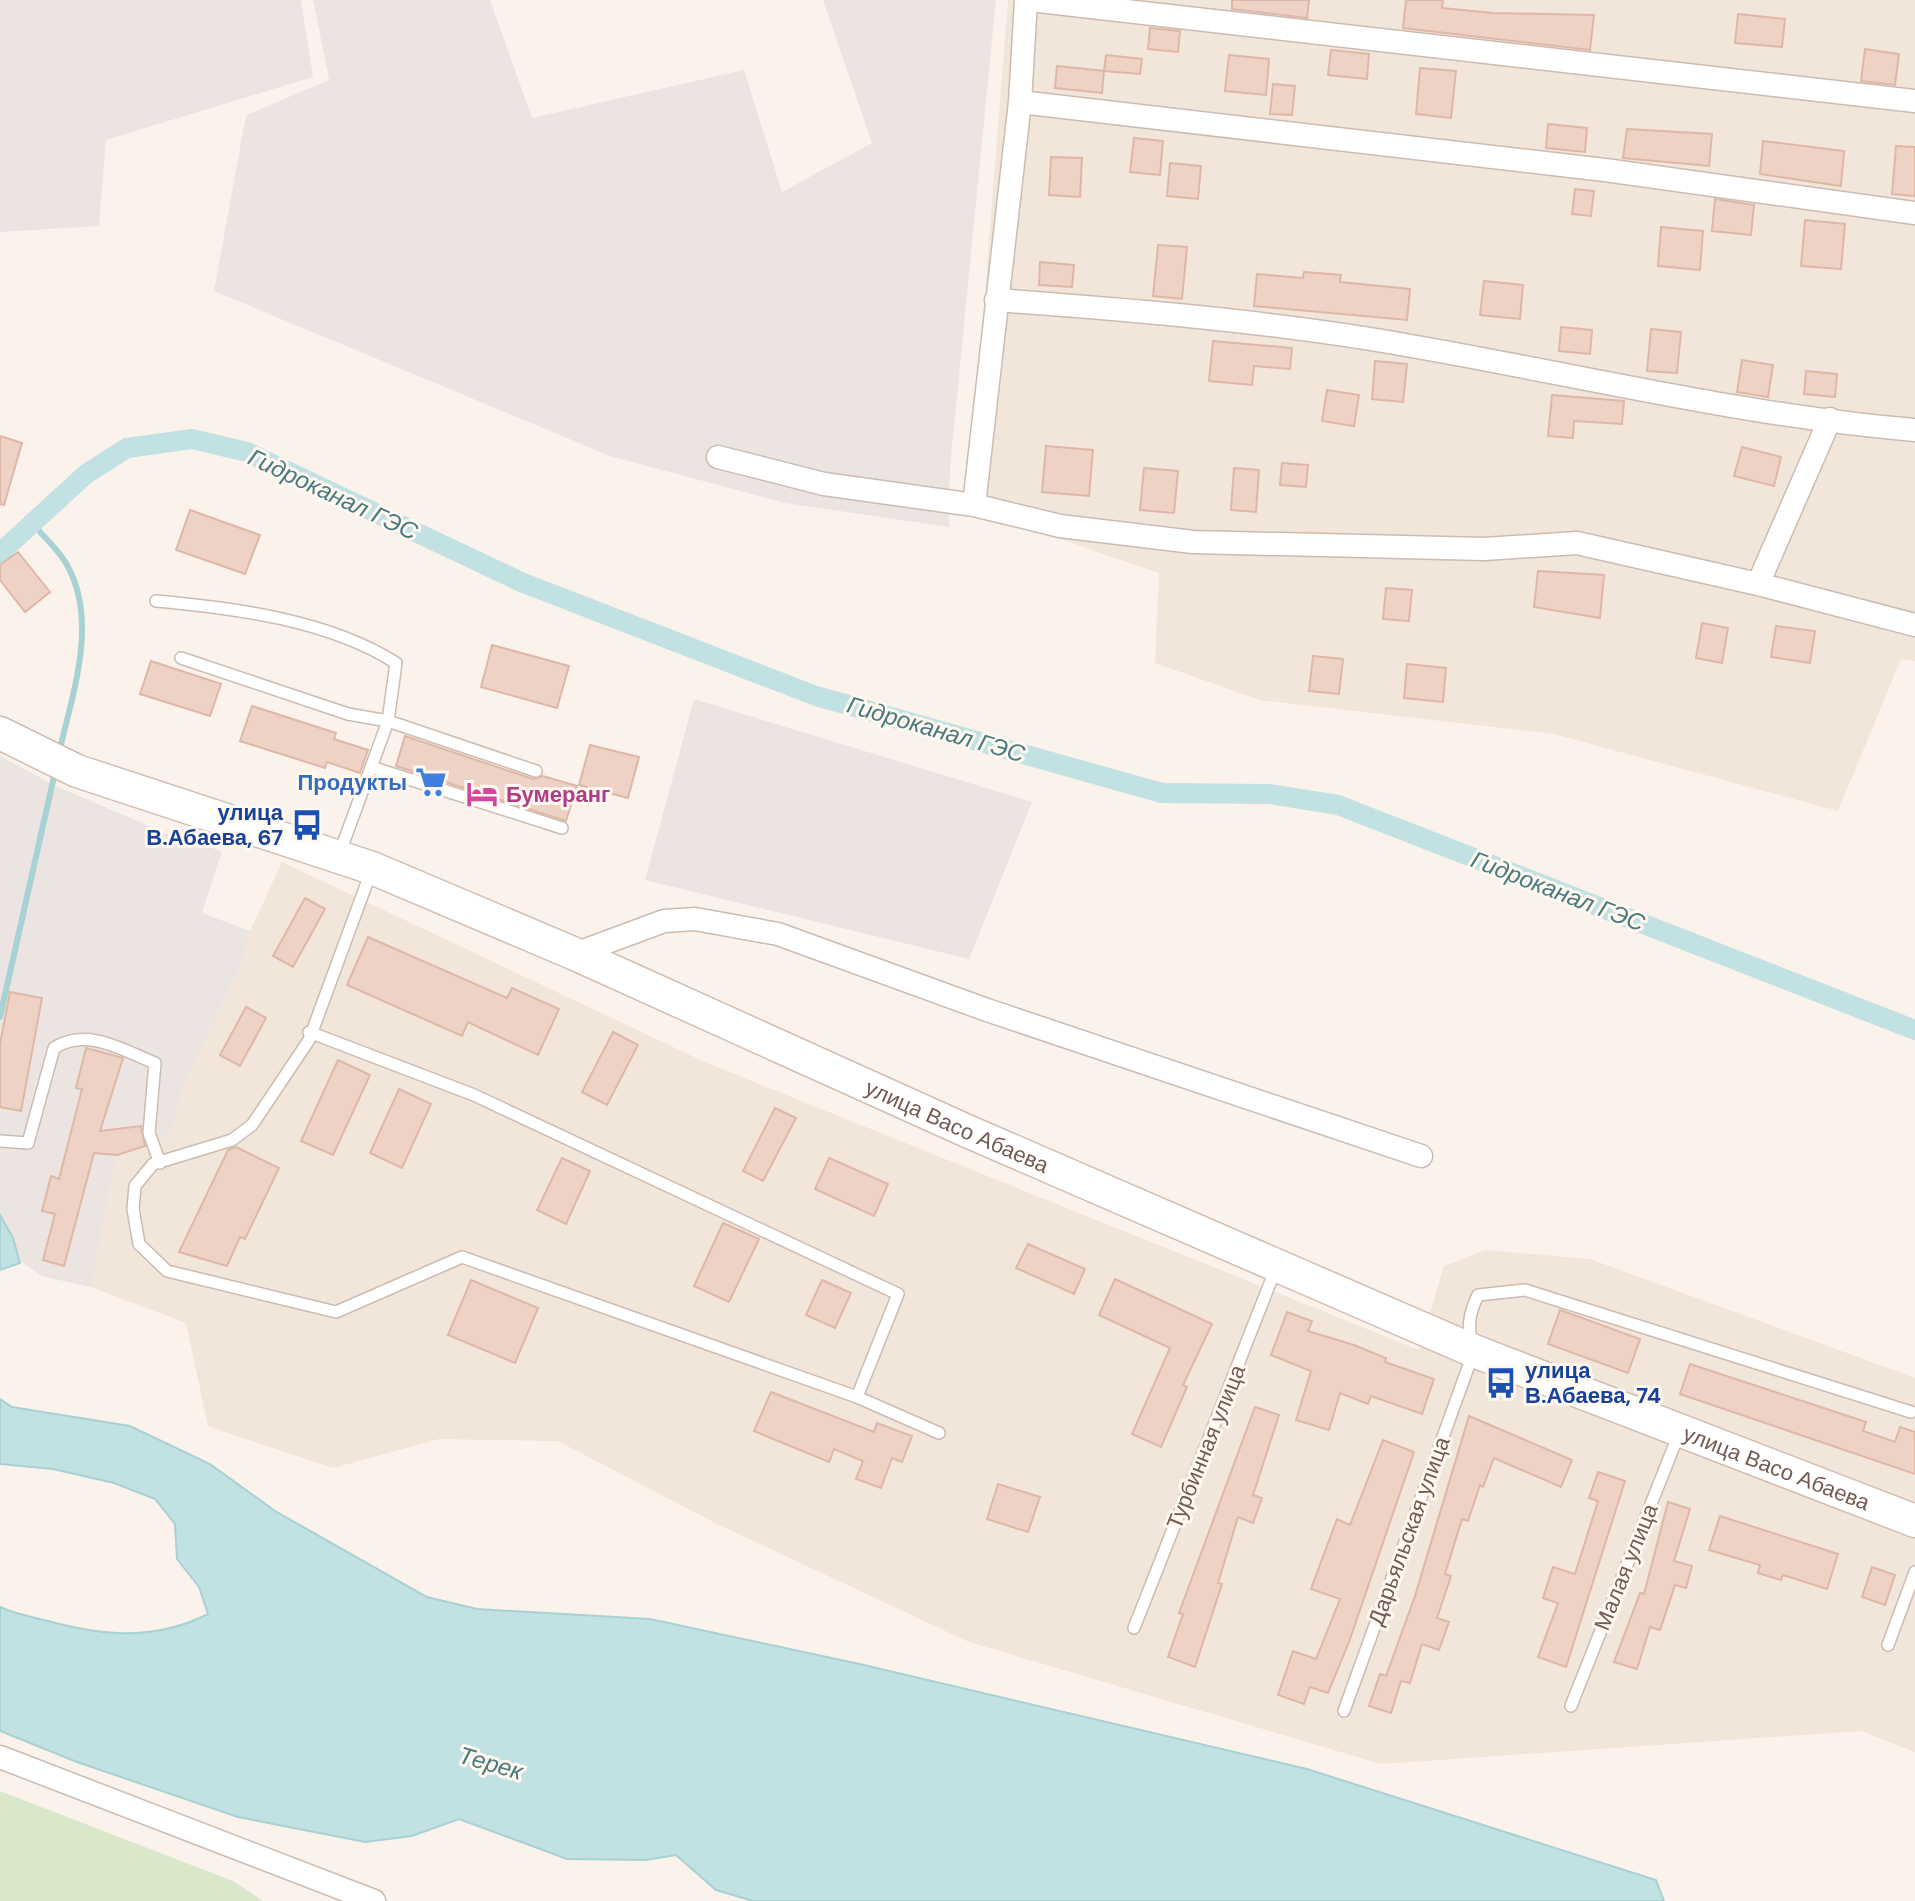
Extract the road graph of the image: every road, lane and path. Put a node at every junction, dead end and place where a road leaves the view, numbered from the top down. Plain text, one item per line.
1 (1028, 0) edge
2 (1915, 101) edge
3 (1020, 102) junction
4 (1915, 213) edge
5 (996, 300) junction
6 (1830, 419) junction
7 (1915, 430) edge
8 (718, 457) dead end
9 (974, 505) junction
10 (1758, 584) junction
11 (156, 601) dead end
12 (1915, 625) edge
13 (181, 658) dead end
14 (388, 721) junction
15 (0, 733) edge
16 (371, 767) junction
17 (536, 771) dead end
18 (562, 828) dead end
19 (339, 855) junction
20 (372, 868) junction
21 (575, 954) junction
22 (309, 1032) junction
23 (0, 1141) edge
24 (1421, 1156) dead end
25 (160, 1163) junction
26 (1277, 1265) junction
27 (1474, 1351) junction
28 (857, 1397) junction
29 (1911, 1412) dead end
30 (1681, 1428) junction
31 (939, 1433) dead end
32 (1915, 1521) edge
33 (1915, 1572) edge
34 (1134, 1628) dead end
35 (1888, 1645) dead end
36 (1571, 1706) dead end
37 (1344, 1711) dead end
38 (0, 1757) edge
39 (343, 1895) edge
40 (374, 1901) edge

1 - 2 street
1 - 3 street
3 - 4 street
3 - 5 street
5 - 6 street
5 - 9 street
6 - 7 street
6 - 10 street
8 - 9 street
9 - 10 street
10 - 12 street
11 - 14 lane
13 - 14 lane
14 - 16 lane
14 - 17 lane
15 - 19 main road, улица Васо Абаева
16 - 18 lane
16 - 19 lane
19 - 20 main road, улица Васо Абаева
20 - 21 main road, улица Васо Абаева
20 - 22 lane
21 - 24 street
21 - 26 main road, улица Васо Абаева
22 - 25 lane
22 - 28 lane
23 - 25 lane
25 - 28 lane
26 - 27 main road, улица Васо Абаева
26 - 34 lane, Турбинная улица
27 - 29 lane
27 - 30 main road, улица Васо Абаева
27 - 37 lane, Дарьяльская улица
28 - 31 lane
30 - 32 main road, улица Васо Абаева
30 - 36 lane, Малая улица
33 - 35 lane
38 - 39 street
39 - 40 street

